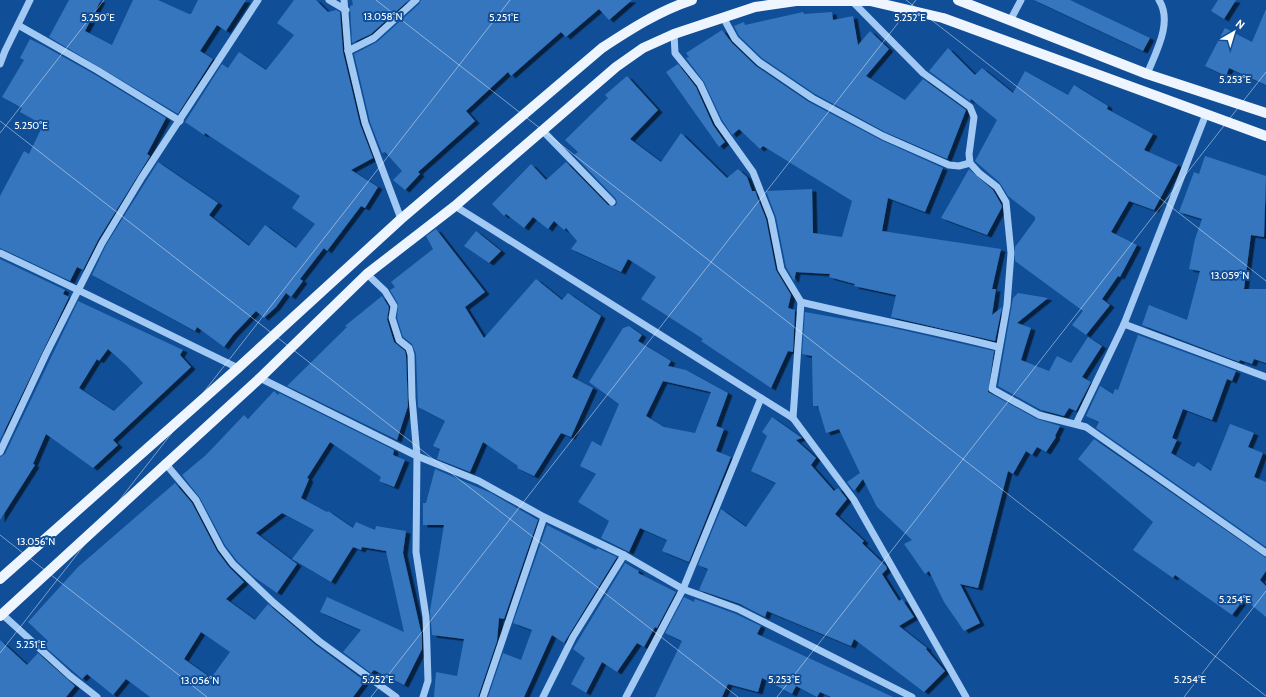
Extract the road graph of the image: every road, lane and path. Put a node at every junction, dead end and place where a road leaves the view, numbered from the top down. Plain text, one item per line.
1 (30, 0) edge
2 (258, 0) edge
3 (329, 0) edge
4 (344, 0) edge
5 (416, 0) edge
6 (692, 0) edge
7 (958, 0) edge
8 (1021, 0) edge
9 (1159, 0) edge
10 (852, 1) edge
11 (672, 3) edge
12 (346, 10) junction
13 (723, 17) junction
14 (1011, 19) junction
15 (18, 25) junction
16 (674, 34) junction
17 (348, 51) junction
18 (0, 64) edge
19 (1147, 74) junction
20 (1266, 113) edge
21 (1206, 114) junction
22 (180, 121) junction
23 (542, 130) junction
24 (1266, 136) edge
25 (970, 163) junction
26 (612, 202) dead end
27 (455, 206) junction
28 (401, 219) junction
29 (0, 253) edge
30 (367, 274) junction
31 (78, 288) junction
32 (801, 302) junction
33 (1124, 324) junction
34 (998, 347) junction
35 (238, 368) junction
36 (1266, 377) edge
37 (260, 378) junction
38 (761, 398) junction
39 (793, 418) junction
40 (1076, 424) junction
41 (0, 452) edge
42 (417, 456) junction
43 (164, 463) junction
44 (544, 517) junction
45 (1266, 553) edge
46 (624, 555) junction
47 (0, 579) edge
48 (683, 589) junction
49 (1, 615) edge
50 (97, 697) edge
51 (396, 697) edge
52 (423, 697) edge
53 (483, 697) edge
54 (544, 697) edge
55 (626, 697) edge
56 (912, 697) edge
57 (966, 697) edge

1 - 15 street
2 - 22 street
3 - 12 street
4 - 12 street
5 - 17 street
6 - 11 main road
7 - 14 main road
8 - 14 street
9 - 19 street
10 - 13 main road
10 - 21 main road
10 - 25 street
11 - 28 main road
12 - 17 street
13 - 16 main road
13 - 25 street
14 - 19 main road
15 - 18 street
15 - 22 street
16 - 23 main road
16 - 32 street
17 - 28 street
19 - 20 main road
21 - 24 main road
21 - 33 street
22 - 31 street
23 - 26 street
23 - 27 main road
25 - 34 street
27 - 30 main road
27 - 38 street
28 - 35 main road
29 - 31 street
30 - 37 main road
30 - 42 street
31 - 35 street
31 - 41 street
32 - 34 street
32 - 39 street
33 - 36 street
33 - 40 street
34 - 40 street
35 - 47 main road
37 - 42 street
37 - 43 main road
38 - 39 street
38 - 48 street
39 - 57 street
40 - 45 street
42 - 44 street
42 - 52 street
43 - 49 main road
43 - 51 street
44 - 46 street
44 - 53 street
46 - 48 street
46 - 54 street
48 - 55 street
48 - 56 street
49 - 50 street

